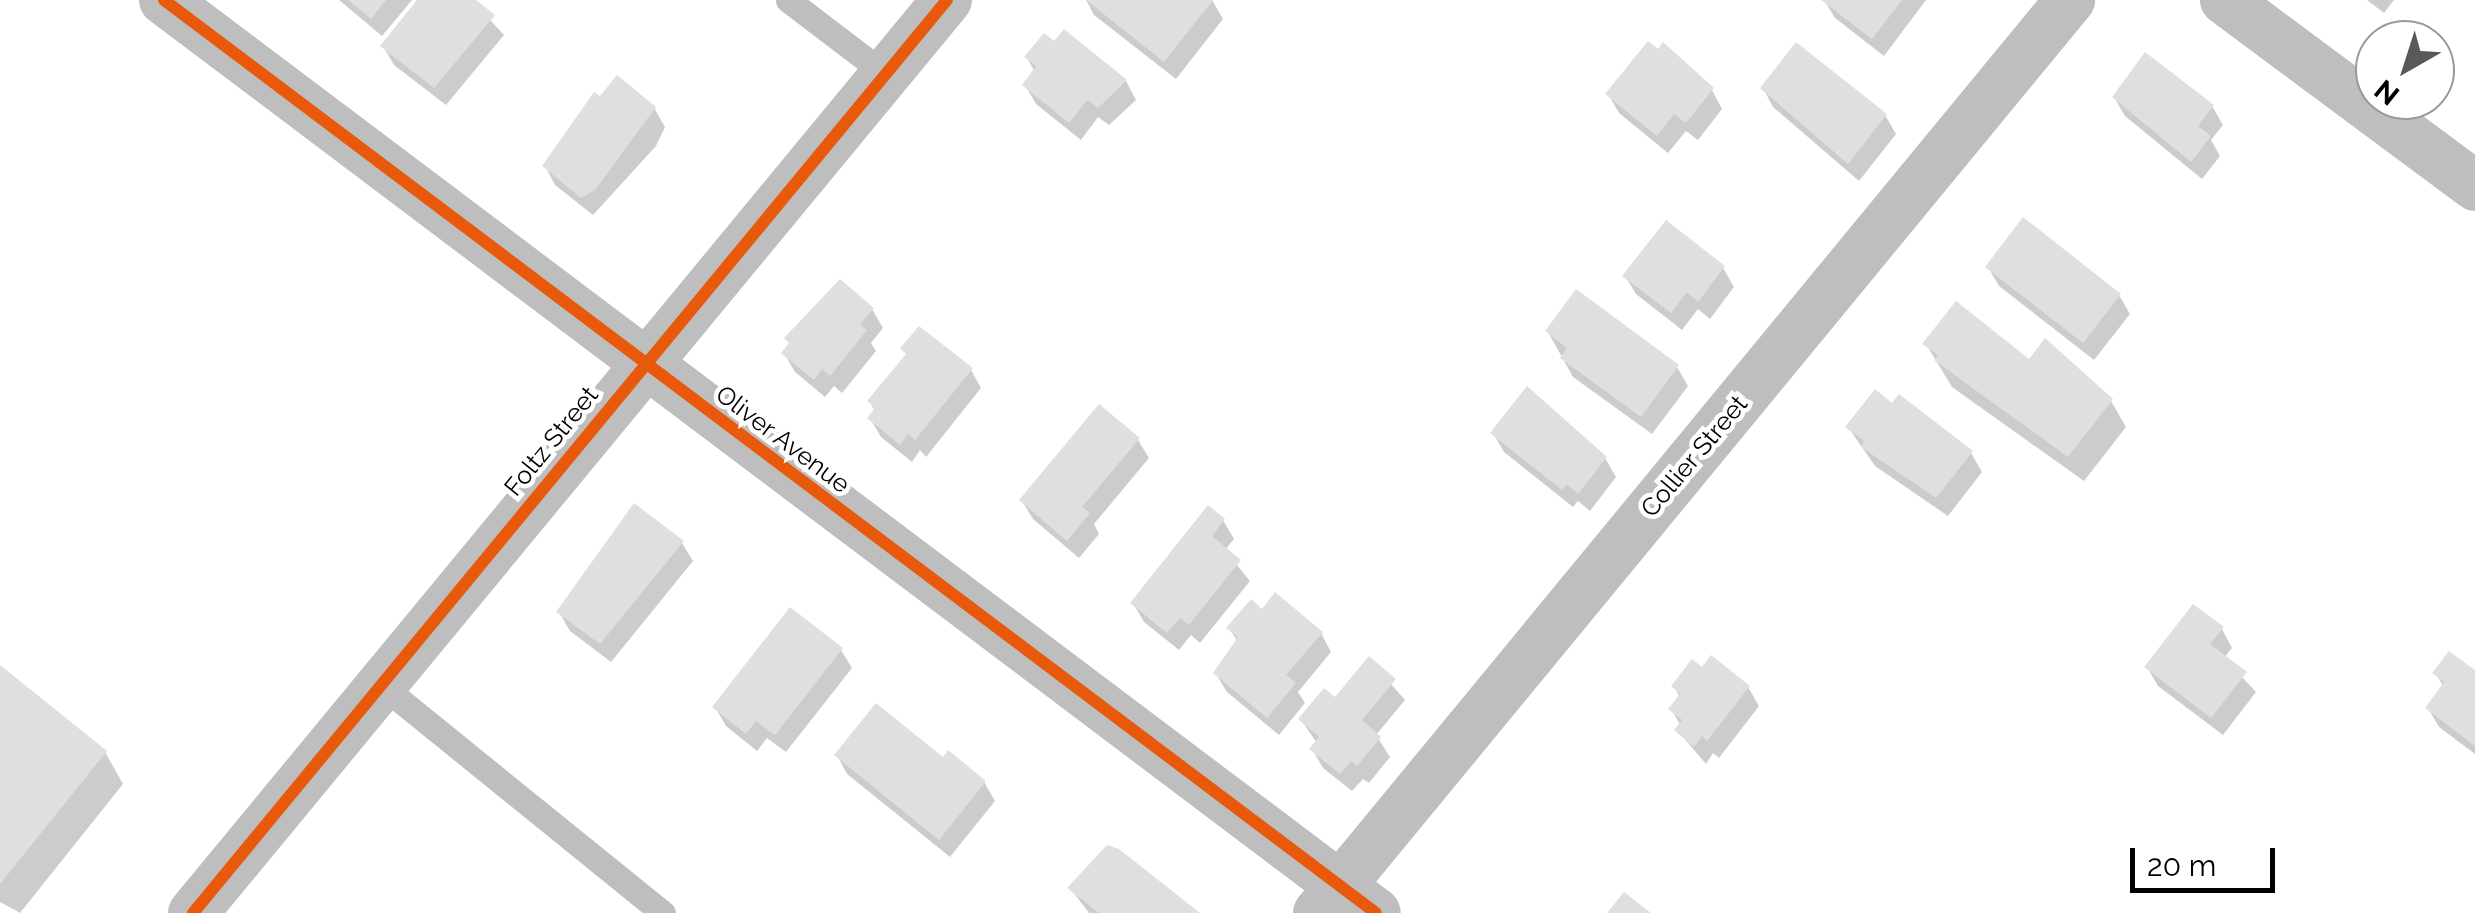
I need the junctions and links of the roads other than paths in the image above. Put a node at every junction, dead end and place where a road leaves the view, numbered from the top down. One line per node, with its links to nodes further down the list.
1 (164, 0): 8 (street, Oliver Avenue)
2 (788, 0): 6 (lane)
3 (947, 0): 6 (street, Foltz Street)
4 (2070, 0): 10 (street, Collier Street)
5 (2226, 0): 7 (street)
6 (884, 74): 8 (street, Foltz Street)
7 (2475, 186)
8 (644, 363): 9 (street, Foltz Street); 10 (street, Oliver Avenue)
9 (380, 684): 11 (street, Foltz Street); 12 (lane)
10 (1345, 904)
11 (193, 913)
12 (663, 913)

